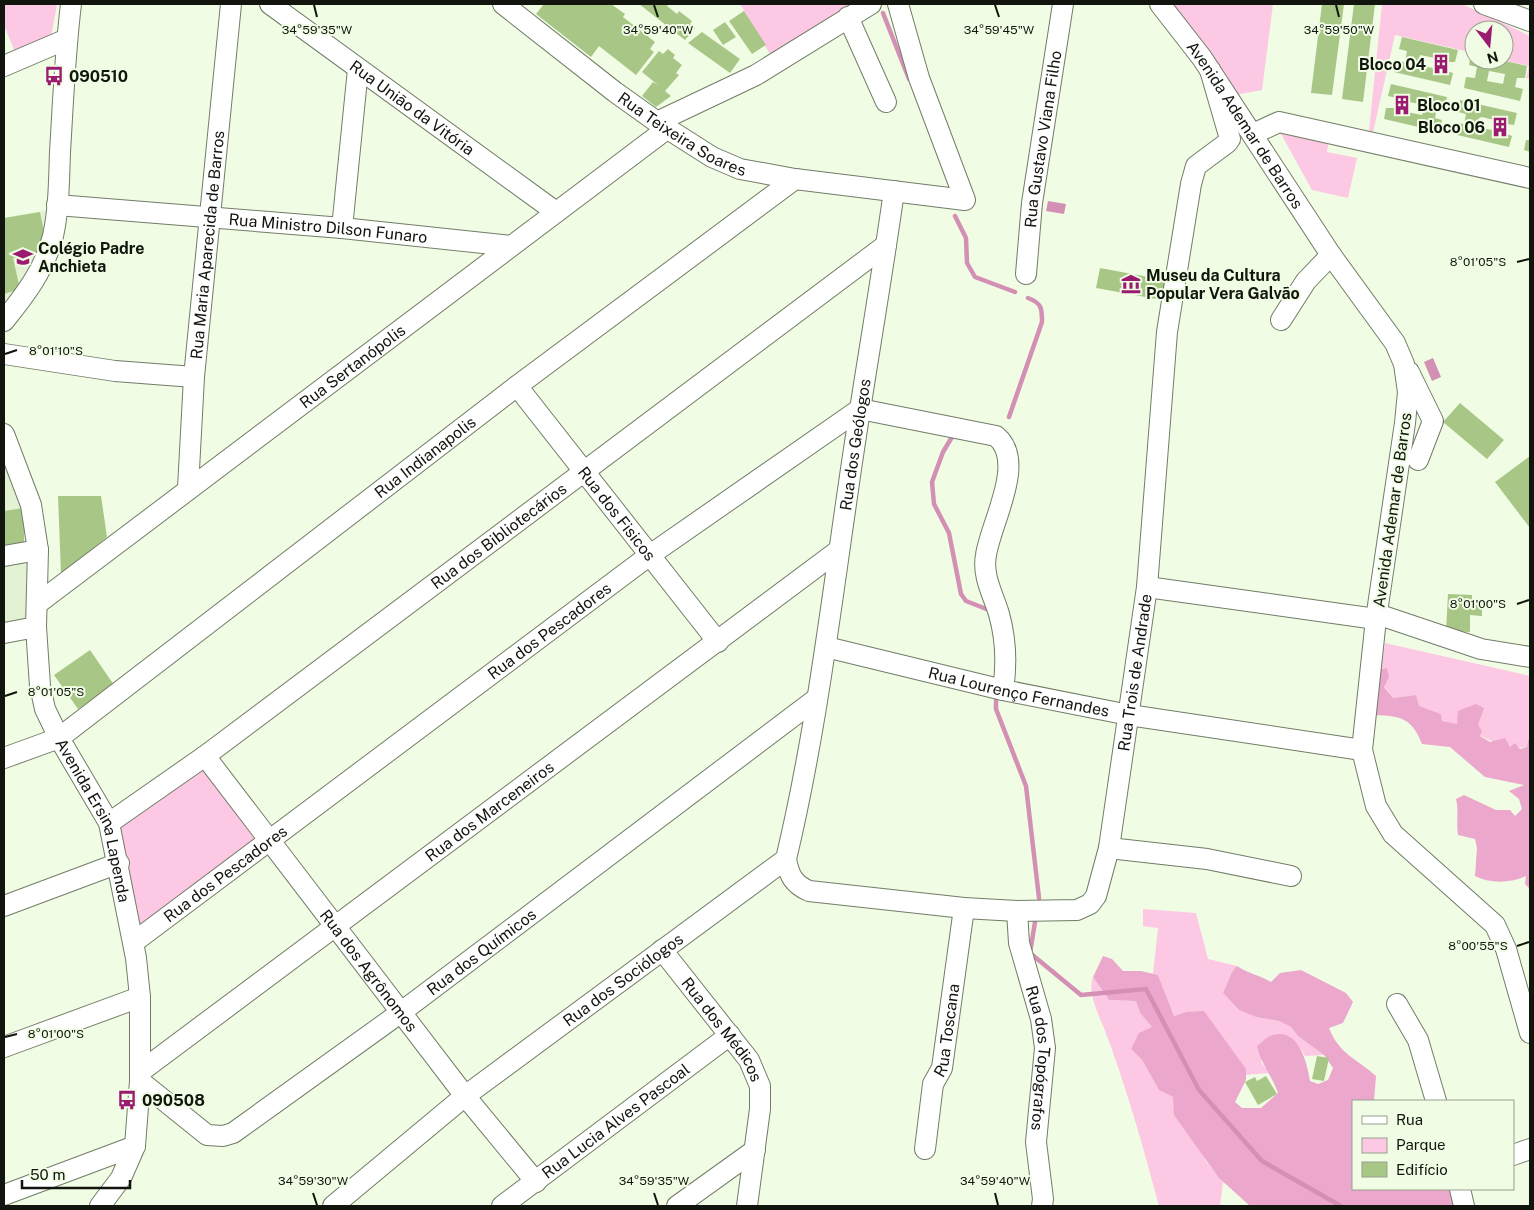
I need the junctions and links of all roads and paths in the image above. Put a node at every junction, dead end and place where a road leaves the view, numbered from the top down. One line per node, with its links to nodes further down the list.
1 (72, 4): 12 (street)
2 (231, 4): 23 (street, Rua Maria Aparecida de Barros)
3 (270, 4): 14 (street, Rua União da Vitória)
4 (503, 4): 16 (street, Rua Teixeira Soares)
5 (871, 4): 10 (street, Rua Sertanópolis)
6 (898, 4): 20 (street, Rua Teixeira Soares)
7 (1063, 4): 28 (street, Rua Gustavo Viana Filho)
8 (1160, 4): 17 (street, Avenida Ademar de Barros)
9 (1484, 4): 11 (street)
10 (848, 17): 15 (street); 16 (street, Rua Sertanópolis)
11 (1530, 22)
12 (67, 39): 13 (street); 21 (street)
13 (4, 66)
14 (358, 69): 22 (street, Rua União da Vitória); 24 (street)
15 (886, 102)
16 (662, 125): 19 (street, Rua Teixeira Soares); 22 (street, Rua Sertanópolis)
17 (1242, 127): 18 (street); 27 (street, Avenida Ademar de Barros); 44 (street, Rua Trois de Andrade)
18 (1530, 178)
19 (795, 179): 20 (street, Rua Teixeira Soares); 34 (street, Rua Indianapolis)
20 (894, 191): 25 (street, Rua dos Geólogos)
21 (57, 205): 23 (street, Rua Ministro Dilson Funaro); 30 (street)
22 (556, 212): 26 (street, Rua Sertanópolis)
23 (209, 219): 24 (street, Rua Ministro Dilson Funaro); 33 (street, Rua Maria Aparecida de Barros)
24 (342, 228): 26 (street, Rua Ministro Dilson Funaro)
25 (886, 245): 35 (street, Rua dos Geólogos); 38 (street, Rua dos Bibliotecários)
26 (511, 246): 39 (street, Rua Sertanópolis)
27 (1331, 255): 29 (street); 32 (street, Avenida Ademar de Barros)
28 (1026, 274)
29 (1281, 320)
30 (4, 321)
31 (4, 354): 33 (street)
32 (1404, 364): 37 (street); 46 (street, Avenida Ademar de Barros)
33 (194, 377): 39 (street, Rua Maria Aparecida de Barros)
34 (517, 386): 38 (street, Rua dos Fisicos); 55 (street, Rua Indianapolis)
35 (860, 409): 41 (street, Rua dos Geólogos); 42 (street, Rua dos Pescadores); 52 (street)
36 (4, 434): 40 (street, Avenida Ersina Lapenda)
37 (1418, 460)
38 (583, 471): 42 (street, Rua dos Fisicos); 57 (street, Rua dos Bibliotecários)
39 (188, 488): 45 (street, Rua Sertanópolis)
40 (38, 550): 43 (street); 45 (street, Avenida Ersina Lapenda)
41 (839, 550): 49 (street, Rua dos Marceneiros); 50 (street, Rua dos Geólogos)
42 (650, 554): 49 (street, Rua dos Fisicos); 60 (street, Rua dos Pescadores)
43 (4, 556)
44 (1147, 588): 46 (street); 54 (street, Rua Trois de Andrade)
45 (37, 604): 47 (street, Avenida Ersina Lapenda)
46 (1377, 616): 51 (street); 56 (street, Avenida Ademar de Barros)
47 (36, 627): 48 (street); 55 (street, Avenida Ersina Lapenda)
48 (4, 633)
49 (718, 642): 68 (street, Rua dos Marceneiros)
50 (826, 647): 52 (street, Rua Lourenço Fernandes); 53 (street, Rua dos Geólogos)
51 (1530, 657)
52 (1003, 690): 54 (street, Rua Lourenço Fernandes)
53 (816, 699): 62 (street); 73 (street, Rua dos Químicos)
54 (1129, 714): 56 (street, Rua Lourenço Fernandes); 61 (street, Rua Trois de Andrade)
55 (59, 738): 58 (street, Rua Indianapolis); 59 (street, Avenida Ersina Lapenda)
56 (1362, 750): 74 (street, Avenida Ademar de Barros)
57 (205, 756): 59 (street, Rua dos Bibliotecários); 60 (street, Rua dos Agrônomos)
58 (4, 758)
59 (109, 823): 63 (street, Avenida Ersina Lapenda)
60 (271, 842): 68 (street, Rua dos Agrônomos); 69 (street, Rua dos Pescadores)
61 (1109, 848): 64 (street); 67 (street, Rua Trois de Andrade)
62 (786, 859): 66 (street, Rua Trois de Andrade); 70 (street, Rua dos Sociólogos)
63 (118, 863): 65 (street); 69 (street, Avenida Ersina Lapenda)
64 (1291, 876)
65 (4, 906)
66 (964, 908): 67 (street, Rua Trois de Andrade); 81 (street, Rua Toscana)
67 (1017, 911): 93 (street, Rua dos Topógrafos)
68 (336, 926): 73 (street, Rua dos Agrônomos); 77 (street, Rua dos Marceneiros)
69 (134, 942): 71 (street, Avenida Ersina Lapenda)
70 (662, 950): 75 (street, Rua dos Médicos); 78 (street, Rua dos Sociólogos)
71 (140, 997): 76 (street); 77 (street, Avenida Ersina Lapenda)
72 (1397, 1004): 79 (street)
73 (400, 1013): 77 (street, Rua dos Químicos); 78 (street, Rua dos Agrônomos)
74 (1530, 1033)
75 (730, 1035): 83 (street, Rua dos Médicos); 85 (street, Rua Lucia Alves Pascoal)
76 (4, 1047)
77 (140, 1076): 80 (street, Avenida Ersina Lapenda)
78 (465, 1096): 85 (street, Rua dos Agrônomos); 89 (street, Rua dos Sociólogos)
79 (1436, 1100)
80 (135, 1146): 87 (street); 88 (street, Avenida Ersina Lapenda)
81 (924, 1149)
82 (1530, 1149): 84 (street)
83 (755, 1150): 91 (street); 92 (street, Rua dos Médicos)
84 (1514, 1155)
85 (536, 1182): 90 (street, Rua Lucia Alves Pascoal)
86 (1460, 1190): 94 (street)
87 (4, 1195)
88 (100, 1206)
89 (333, 1206)
90 (502, 1206)
91 (677, 1206)
92 (748, 1206)
93 (1042, 1206)
94 (1464, 1206)

